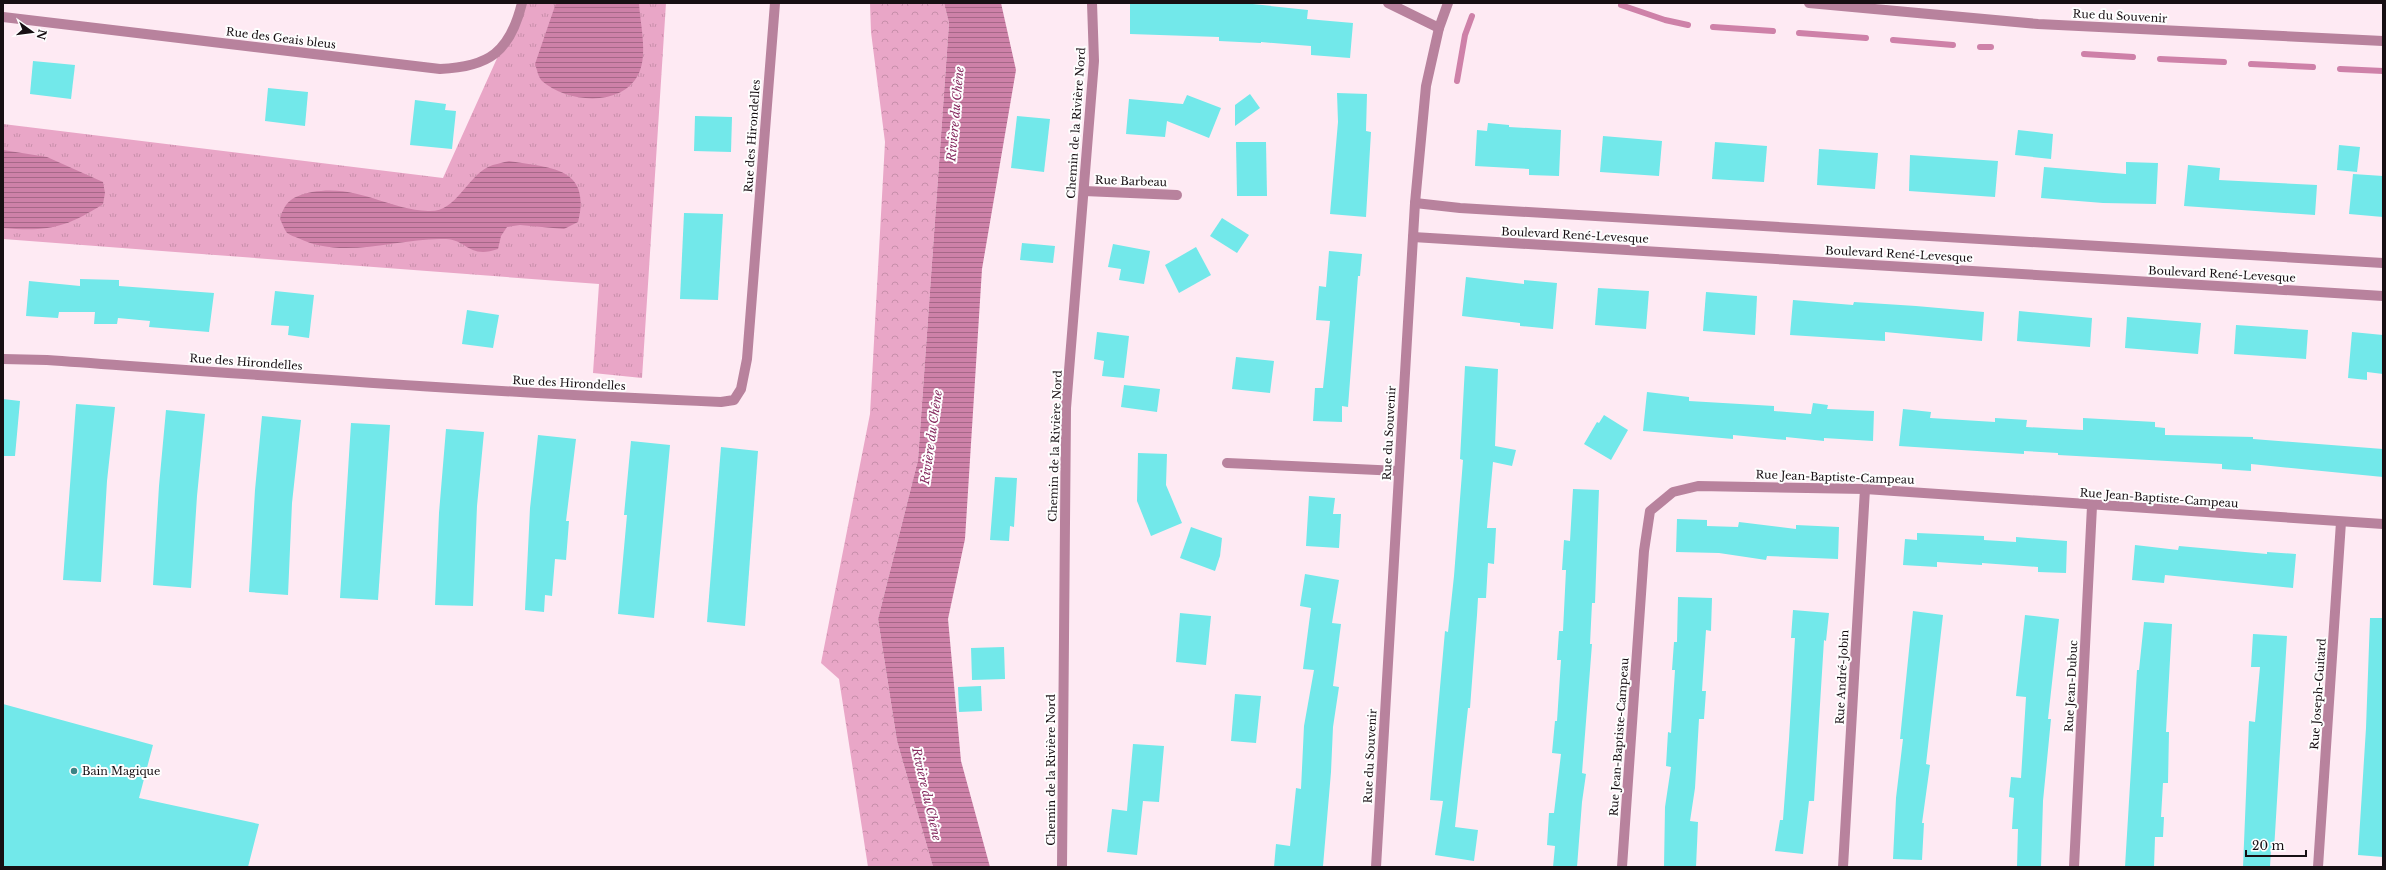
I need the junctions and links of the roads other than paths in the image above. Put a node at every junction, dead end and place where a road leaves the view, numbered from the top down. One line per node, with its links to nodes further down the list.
1 (522, 3): 7 (street, Rue des Geais bleus)
2 (775, 3): 16 (street, Rue des Hirondelles)
3 (1092, 3): 10 (street, Chemin de la Rivière Nord)
4 (1388, 3): 8 (street)
5 (1809, 3): 9 (street, Rue du Souvenir)
6 (1443, 4): 8 (street, Rue du Souvenir)
7 (3, 17)
8 (1439, 28): 12 (street, Rue du Souvenir)
9 (2383, 41)
10 (1084, 191): 11 (street, Rue Barbeau); 23 (street, Chemin de la Rivière Nord)
11 (1177, 195)
12 (1415, 203): 13 (street, Rue du Souvenir); 14 (street, Boulevard René-Levesque)
13 (1413, 237): 15 (street, Boulevard René-Levesque); 18 (street, Rue du Souvenir)
14 (2383, 263)
15 (2383, 296)
16 (3, 359)
17 (1227, 463): 18 (street)
18 (1399, 471): 24 (street, Rue du Souvenir)
19 (1865, 489): 20 (street, Rue Jean-Baptiste-Campeau); 25 (street, Rue Jean-Baptiste-Campeau); 26 (street, Rue André-Jobin)
20 (2092, 506): 21 (street, Rue Jean-Baptiste-Campeau); 27 (street, Rue Jean-Dubuc)
21 (2341, 522): 22 (street, Rue Jean-Baptiste-Campeau); 28 (street, Rue Joseph-Guitard)
22 (2383, 524)
23 (1062, 867)
24 (1376, 867)
25 (1622, 867)
26 (1843, 867)
27 (2074, 867)
28 (2318, 867)

